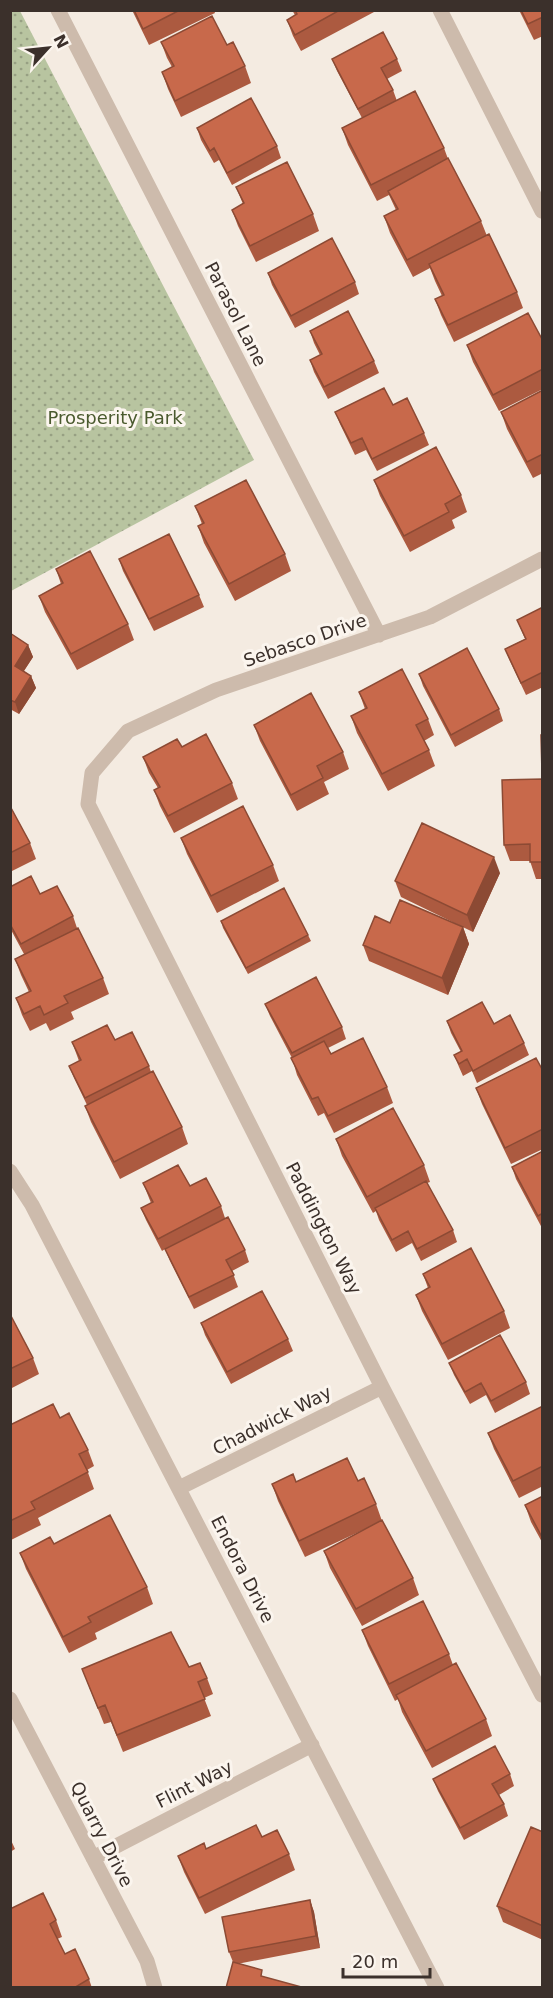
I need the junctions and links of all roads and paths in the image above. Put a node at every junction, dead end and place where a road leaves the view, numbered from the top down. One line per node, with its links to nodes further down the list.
1 (58, 10): 5 (street, Parasol Lane)
2 (440, 10): 3 (street)
3 (543, 211)
4 (543, 559): 5 (street, Sebasco Drive)
5 (379, 635): 6 (street, Sebasco Drive)
6 (92, 773): 8 (street, Paddington Way)
7 (10, 1171): 9 (street, Endora Drive)
8 (382, 1387): 9 (street, Chadwick Way); 10 (street, Paddington Way)
9 (179, 1488): 12 (street, Endora Drive)
10 (543, 1695)
11 (10, 1699): 13 (street, Quarry Drive)
12 (312, 1745): 13 (street, Flint Way); 15 (street, Endora Drive)
13 (93, 1858): 14 (street, Quarry Drive)
14 (155, 1988)
15 (437, 1988)

